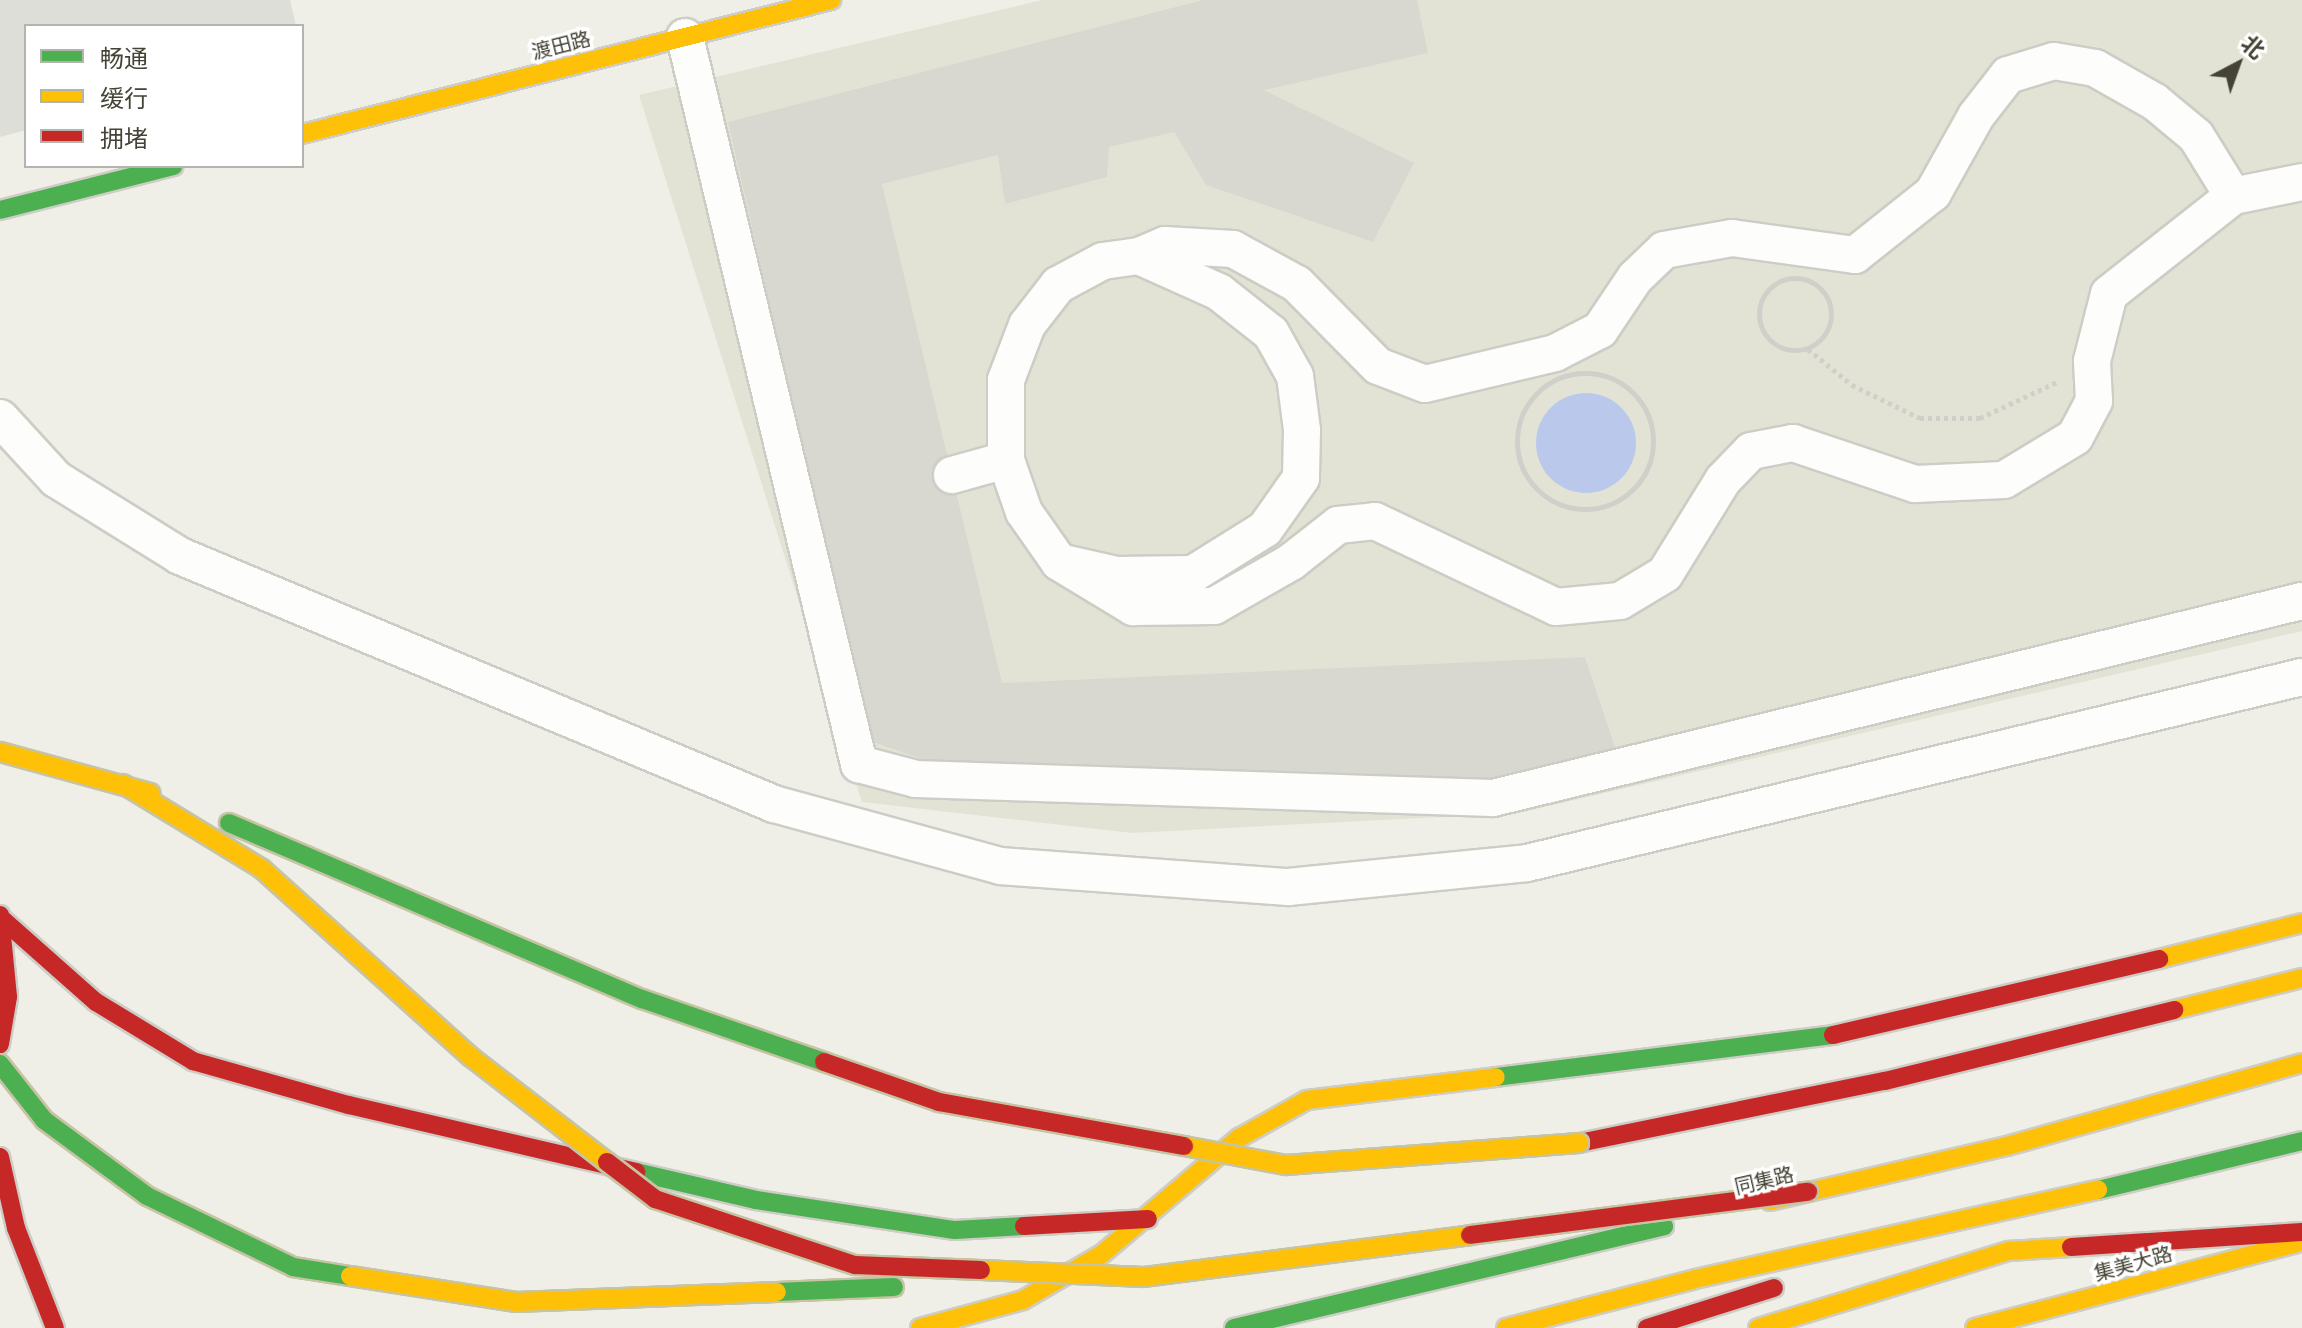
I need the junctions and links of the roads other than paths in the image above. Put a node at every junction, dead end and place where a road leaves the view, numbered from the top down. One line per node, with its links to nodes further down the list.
1 (831, 0): 2 (main road, 渡田路)
2 (685, 37): 3 (main road, 渡田路); 13 (street)
3 (304, 133)
4 (166, 168): 7 (main road)
5 (2302, 182): 6 (street)
6 (2233, 196): 8 (street); 12 (street)
7 (0, 210)
8 (1139, 256): 10 (street); 12 (street)
9 (0, 418): 14 (street)
10 (1006, 460): 11 (street); 12 (street)
11 (952, 475)
12 (1059, 562)
13 (2302, 601)
14 (2302, 677)
15 (0, 752): 16 (main road, bridge)
16 (123, 784): 19 (main road, bridge); 31 (main road, bridge)
17 (1, 917): 20 (main road); 27 (main road)
18 (2302, 923): 27 (main road)
19 (2302, 978)
20 (0, 1044)
21 (2302, 1063): 25 (main road, 同集路)
22 (0, 1064): 31 (main road, bridge)
23 (2302, 1141): 26 (main road)
24 (0, 1157): 34 (main road)
25 (1808, 1192): 31 (main road, bridge); 36 (main road, 同集路, bridge)
26 (2022, 1209): 30 (main road); 37 (main road)
27 (1148, 1219): 35 (main road)
28 (2302, 1232): 39 (main road)
29 (2302, 1241): 33 (main road, 集美大路)
30 (1827, 1271)
31 (1144, 1277)
32 (1797, 1280): 38 (main road)
33 (1982, 1327)
34 (55, 1328)
35 (920, 1328)
36 (1234, 1328)
37 (1506, 1328)
38 (1647, 1328)
39 (1758, 1328)

